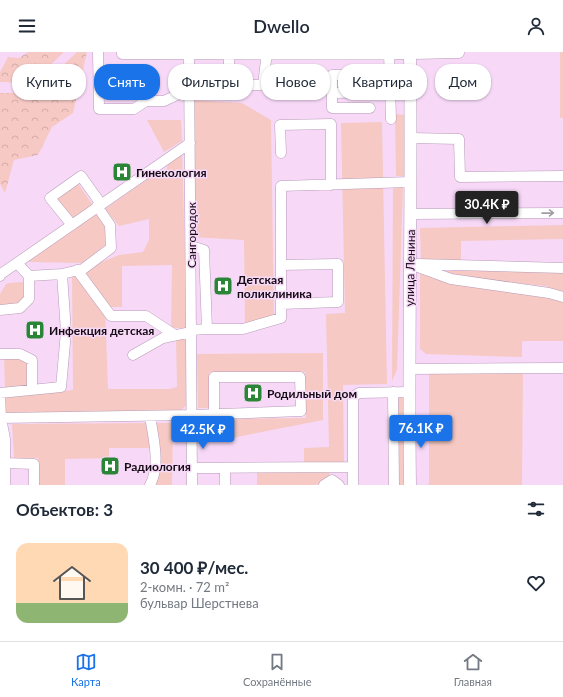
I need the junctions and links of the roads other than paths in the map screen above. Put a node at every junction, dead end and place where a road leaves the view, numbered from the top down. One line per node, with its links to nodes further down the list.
1 (98, 52): 16 (street)
2 (122, 52): 4 (street)
3 (459, 52): 9 (street)
4 (138, 53): 10 (street)
5 (229, 53): 6 (street); 6 (street); 10 (street)
6 (267, 53): 7 (street)
7 (342, 53): 8 (street)
8 (390, 53): 9 (street); 12 (street)
9 (410, 53): 21 (main road, улица Ленина)
10 (189, 55): 11 (street, Сангородок)
11 (189, 64)
12 (390, 64)
13 (338, 75): 14 (street)
14 (332, 93): 15 (street); 19 (street)
15 (338, 93)
16 (168, 99)
17 (190, 100): 22 (street, Сангородок)
18 (390, 100): 20 (street)
19 (370, 108)
20 (391, 119)
21 (411, 138): 24 (street); 25 (main road, улица Ленина)
22 (190, 143): 27 (street); 31 (street, Сангородок)
23 (281, 153): 26 (street)
24 (563, 176)
25 (411, 182): 26 (street); 29 (main road, улица Ленина)
26 (331, 185): 34 (street)
27 (99, 205): 30 (street); 30 (street); 36 (street)
28 (563, 213): 29 (street, one-way to 28)
29 (411, 214): 33 (main road, улица Ленина)
30 (72, 225): 32 (street)
31 (191, 246): 40 (street, Сангородок); 41 (street)
32 (17, 263): 38 (street); 39 (street)
33 (410, 264): 35 (street); 42 (street); 51 (main road, улица Ленина)
34 (281, 265): 43 (street); 43 (street)
35 (563, 268)
36 (77, 270): 37 (street); 47 (street)
37 (62, 274): 39 (street); 52 (street)
38 (0, 276)
39 (29, 276): 44 (street)
40 (191, 290): 41 (street); 46 (street, Сангородок)
41 (205, 290): 45 (street)
42 (563, 297)
43 (280, 304): 45 (street)
44 (0, 310)
45 (207, 329): 46 (street)
46 (191, 331): 47 (street); 57 (street, Сангородок)
47 (175, 335): 49 (street)
48 (0, 354): 52 (street)
49 (133, 355)
50 (563, 368): 51 (street)
51 (409, 369): 54 (main road, улица Ленина)
52 (32, 390): 55 (street)
53 (393, 392): 54 (street); 61 (street); 72 (street)
54 (409, 392): 73 (main road, улица Ленина)
55 (0, 394): 59 (street)
56 (214, 413): 56 (street); 57 (street)
57 (192, 415): 58 (street); 62 (street, Сангородок)
58 (150, 416): 59 (street); 66 (street)
59 (1, 418): 60 (street)
60 (5, 464): 64 (street); 65 (street)
61 (353, 467): 63 (street); 71 (street)
62 (192, 468): 63 (street); 67 (street, Сангородок)
63 (225, 468): 68 (street)
64 (5, 485)
65 (34, 485)
66 (150, 485)
67 (192, 485)
68 (225, 485)
69 (324, 485): 70 (street)
70 (339, 485)
71 (353, 485)
72 (394, 485)
73 (410, 485)

